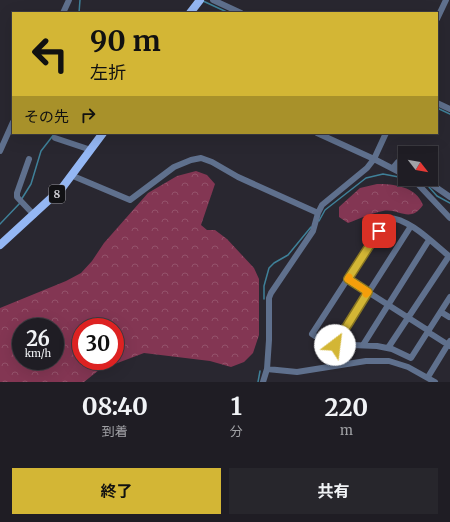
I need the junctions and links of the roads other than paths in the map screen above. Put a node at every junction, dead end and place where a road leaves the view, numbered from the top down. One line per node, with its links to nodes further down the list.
1 (69, 0): 5 (street)
2 (200, 0): 6 (main road)
3 (213, 0): 7 (street)
4 (446, 0): 8 (street)
5 (63, 12)
6 (191, 12)
7 (239, 12)
8 (438, 17)
9 (438, 103): 10 (street)
10 (450, 109)
11 (12, 124): 17 (street)
12 (102, 134): 16 (main road, 8)
13 (319, 134): 19 (street)
14 (386, 134): 19 (street)
15 (55, 138): 16 (street)
16 (91, 150): 23 (main road, 8)
17 (0, 151)
18 (29, 159): 28 (street)
19 (374, 159): 21 (street); 27 (street)
20 (398, 162): 21 (street)
21 (393, 168): 22 (street)
22 (398, 171)
23 (73, 176): 27 (street); 28 (main road, 8)
24 (420, 186): 29 (street)
25 (434, 186): 26 (street)
26 (450, 197)
27 (318, 213): 46 (street)
28 (34, 215): 32 (main road, 8)
29 (450, 218)
30 (411, 226): 31 (street); 34 (street); 35 (street)
31 (429, 240): 33 (street); 37 (street)
32 (2, 241)
33 (449, 257): 39 (street)
34 (348, 279): 35 (street); 43 (street)
35 (368, 292): 37 (street); 43 (street)
36 (450, 297): 38 (street)
37 (388, 305): 39 (street); 44 (street)
38 (441, 312): 40 (street); 41 (street)
39 (408, 317): 41 (street); 45 (street)
40 (449, 317)
41 (428, 331): 42 (street); 45 (street)
42 (449, 344): 47 (street)
43 (335, 345): 44 (street)
44 (363, 345): 45 (street)
45 (388, 348)
46 (267, 369): 47 (street); 48 (street)
47 (428, 377): 49 (street)
48 (263, 382)
49 (435, 382)

